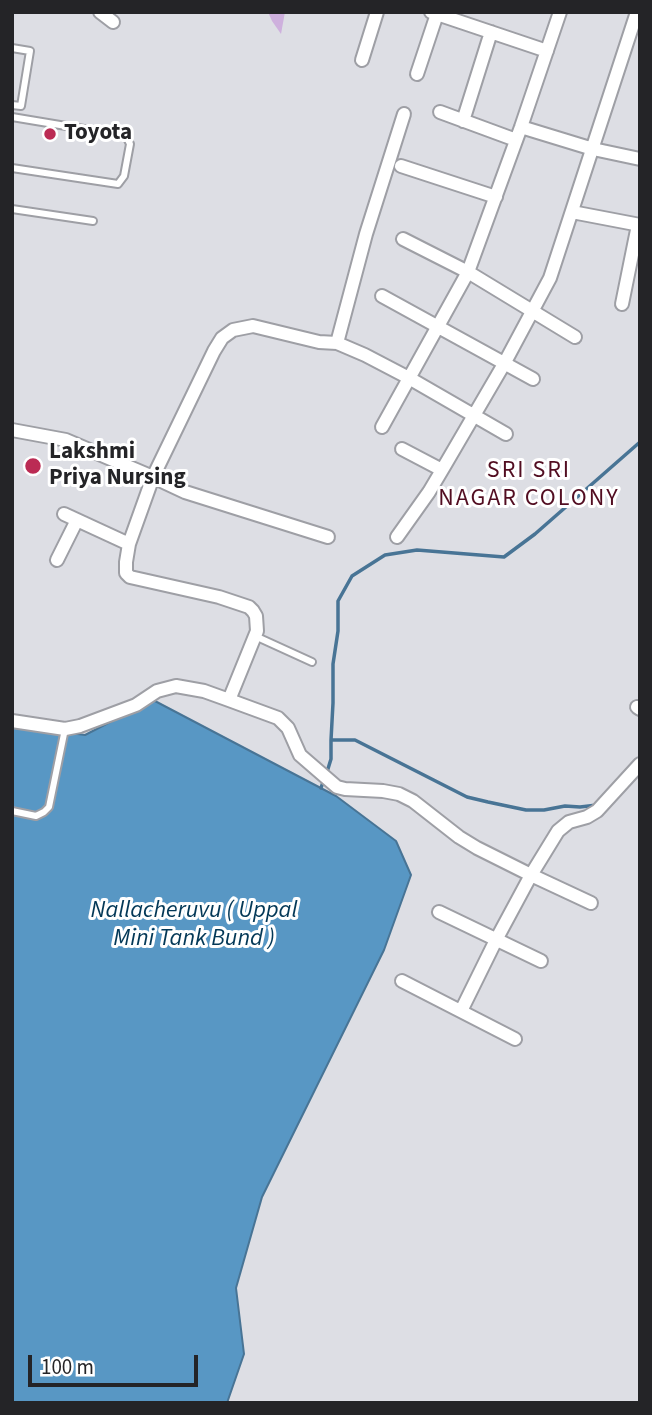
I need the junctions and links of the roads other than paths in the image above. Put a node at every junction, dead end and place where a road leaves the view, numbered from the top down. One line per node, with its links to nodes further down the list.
1 (100, 12): 6 (street)
2 (377, 12): 10 (street)
3 (560, 12): 9 (street)
4 (434, 13): 7 (street); 11 (street)
5 (637, 13): 18 (street)
6 (114, 22)
7 (491, 32): 9 (street); 16 (street)
8 (12, 48): 12 (lane)
9 (547, 51): 17 (street)
10 (362, 60)
11 (417, 74)
12 (12, 105)
13 (440, 112): 16 (street)
14 (404, 114): 36 (street)
15 (12, 117): 21 (lane)
16 (463, 121): 17 (street)
17 (519, 134): 18 (street); 22 (street)
18 (593, 149): 19 (street); 24 (street)
19 (640, 159)
20 (401, 166): 22 (street)
21 (12, 168)
22 (496, 197): 28 (street)
23 (12, 209): 25 (lane)
24 (572, 212): 26 (street); 33 (street)
25 (93, 221)
26 (639, 225): 29 (street)
27 (403, 239): 28 (street)
28 (468, 272): 33 (street); 34 (street)
29 (626, 285): 30 (street); 32 (street)
30 (640, 289)
31 (382, 296): 34 (street)
32 (622, 304)
33 (532, 312): 35 (street); 37 (street)
34 (438, 326): 37 (street); 38 (street)
35 (575, 337)
36 (337, 343): 38 (street); 46 (street)
37 (504, 364): 39 (street); 40 (street)
38 (409, 378): 40 (street); 41 (street)
39 (533, 379)
40 (474, 415): 43 (street); 45 (street)
41 (382, 427)
42 (12, 430): 46 (street)
43 (506, 434)
44 (402, 449): 45 (street)
45 (442, 470): 50 (street)
46 (153, 477): 49 (street); 51 (street)
47 (64, 513): 48 (street)
48 (77, 520): 51 (street); 52 (street)
49 (328, 537)
50 (397, 537)
51 (129, 544): 53 (street)
52 (57, 560)
53 (255, 636): 54 (lane); 55 (street)
54 (312, 662)
55 (229, 700): 57 (street); 60 (street)
56 (12, 721): 57 (street)
57 (65, 729): 59 (lane)
58 (640, 764): 60 (street)
59 (12, 811)
60 (531, 876): 61 (street); 63 (street)
61 (590, 903)
62 (439, 912): 63 (street)
63 (496, 940): 64 (street); 66 (street)
64 (541, 961)
65 (402, 981): 66 (street)
66 (461, 1011): 67 (street)
67 (515, 1039)

